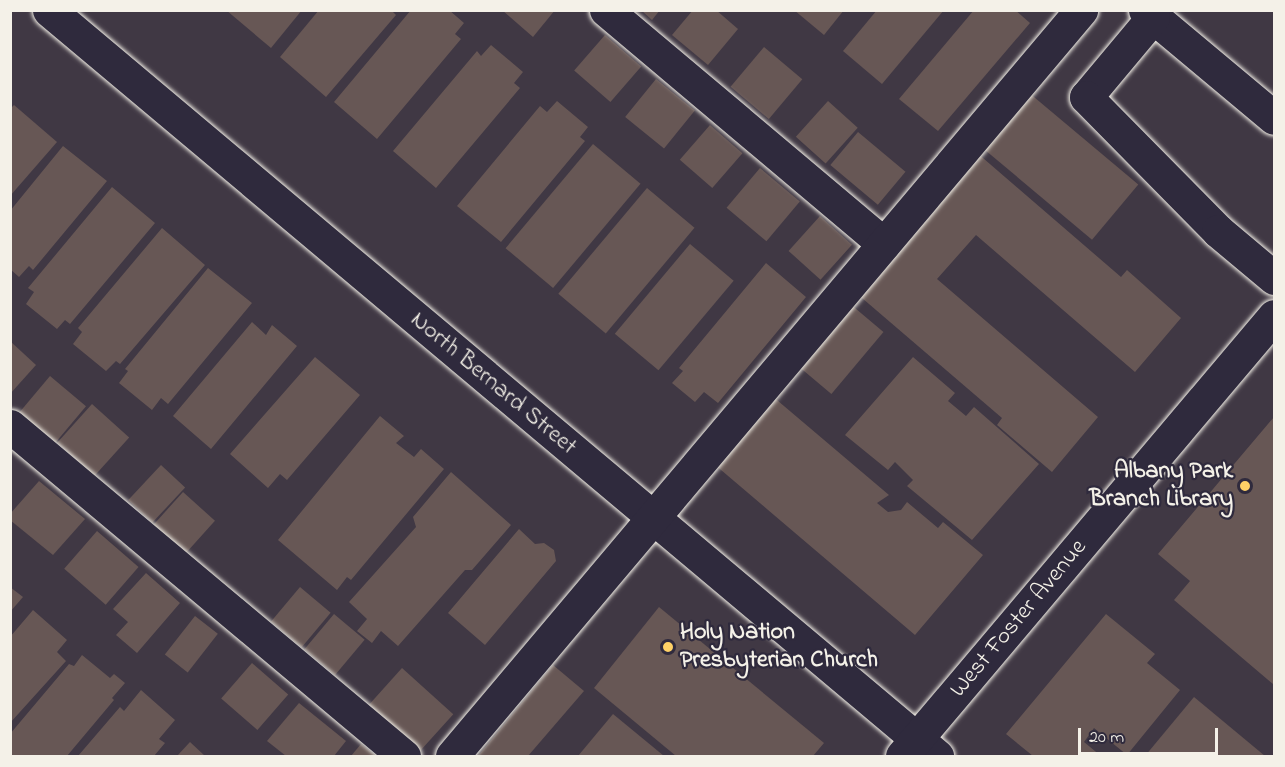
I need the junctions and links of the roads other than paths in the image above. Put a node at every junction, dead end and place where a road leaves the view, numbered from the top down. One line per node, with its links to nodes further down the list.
1 (49, 10): 10 (street, North Bernard Street)
2 (606, 10): 6 (street)
3 (1081, 10): 6 (street)
4 (1149, 14): 5 (street); 7 (street)
5 (1275, 118)
6 (884, 244): 10 (street)
7 (1275, 278)
8 (1275, 316): 11 (street, West Foster Avenue)
9 (10, 426): 12 (street)
10 (653, 518): 11 (street, North Bernard Street); 13 (street)
11 (919, 751)
12 (404, 756)
13 (452, 756)

